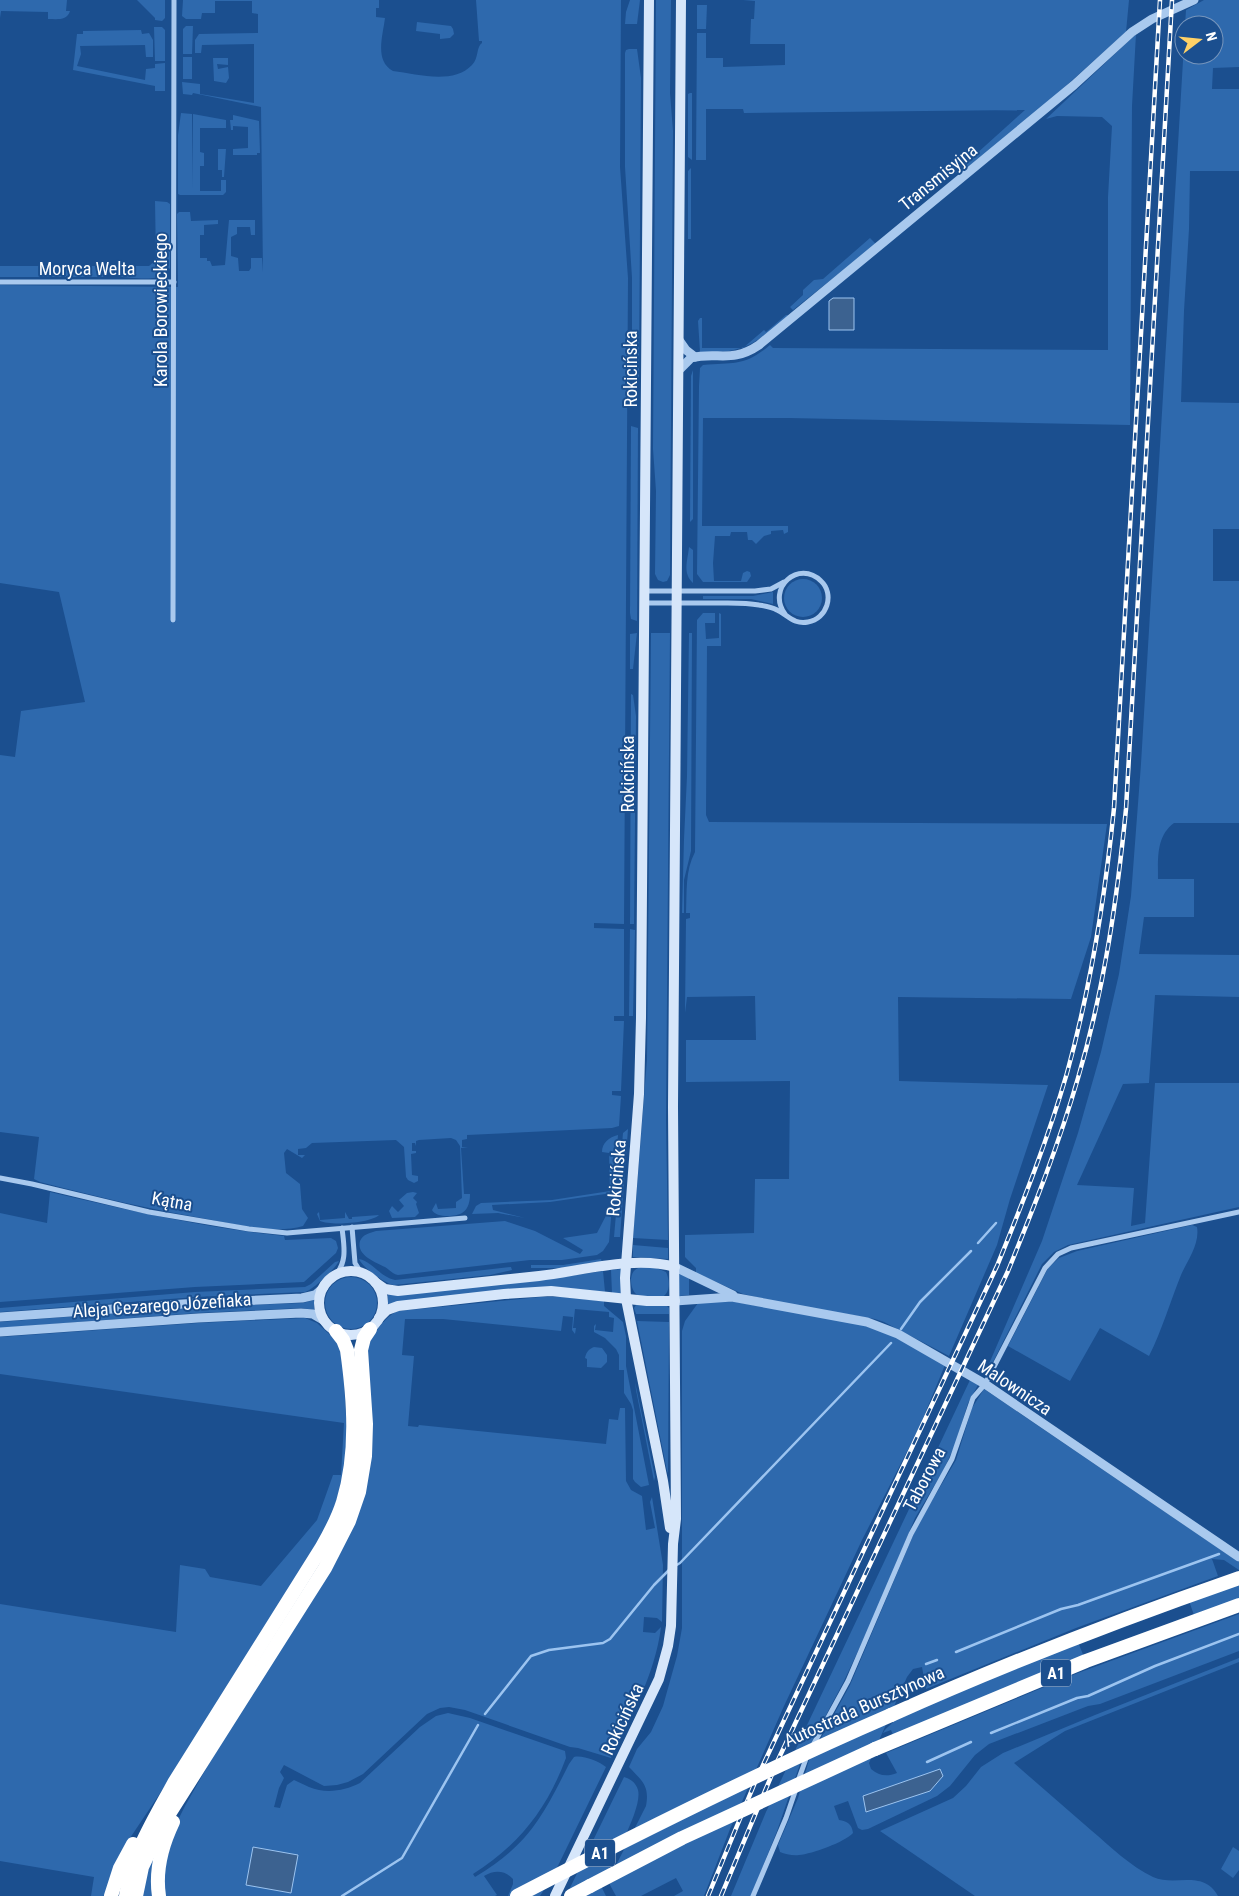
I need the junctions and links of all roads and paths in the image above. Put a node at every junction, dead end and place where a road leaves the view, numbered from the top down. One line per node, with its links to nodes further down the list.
1 (174, 0): 6 (street, Karola Borowieckiego)
2 (648, 0): 11 (main road, Rokicińska)
3 (681, 0): 7 (main road, Rokicińska)
4 (1194, 0): 8 (street, Transmisyjna)
5 (0, 282): 6 (street, Moryca Welta)
6 (174, 282): 16 (street, Karola Borowieckiego)
7 (680, 340): 8 (street); 9 (main road, Rokicińska)
8 (695, 357): 9 (street)
9 (679, 370): 12 (main road, Rokicińska)
10 (784, 582): 12 (street); 15 (street); 15 (street)
11 (645, 591): 12 (street); 13 (main road, Rokicińska)
12 (678, 592): 14 (main road, Rokicińska)
13 (644, 603): 14 (street); 22 (main road, Rokicińska)
14 (678, 603): 15 (street); 23 (main road, Rokicińska)
15 (785, 614)
16 (173, 620)
17 (0, 1178): 21 (street, Kątna)
18 (1239, 1212): 36 (street, Taborowa)
19 (465, 1218): 20 (street, Kątna)
20 (352, 1227): 21 (street, Kątna); 24 (street)
21 (342, 1228): 25 (street)
22 (625, 1264): 23 (main road); 26 (main road); 28 (main road, Rokicińska)
23 (675, 1267): 29 (street, Malownicza); 30 (main road, Rokicińska)
24 (362, 1274): 25 (main road); 26 (main road)
25 (334, 1276): 27 (main road)
26 (375, 1282): 33 (main road)
27 (324, 1287): 31 (street, Aleja Cezarego Józefiaka); 32 (main road)
28 (626, 1299): 30 (main road); 33 (main road); 37 (main road, Rokicińska)
29 (748, 1300): 30 (street, Malownicza); 36 (street, Malownicza)
30 (675, 1301): 37 (main road, Rokicińska)
31 (0, 1317)
32 (325, 1321): 34 (main road); 35 (street, Aleja Cezarego Józefiaka)
33 (374, 1323): 34 (main road); 41 (highway)
34 (336, 1331): 42 (highway)
35 (0, 1332)
36 (985, 1384): 38 (street, Malownicza); 50 (street, Taborowa)
37 (673, 1544): 48 (main road, Rokicińska)
38 (1239, 1557)
39 (1239, 1578): 47 (highway, Autostrada Bursztynowa / A1, bridge)
40 (1239, 1605): 49 (highway, A1, bridge)
41 (216, 1742): 45 (highway); 46 (highway)
42 (174, 1783): 43 (highway); 44 (highway)
43 (111, 1896)
44 (126, 1896)
45 (136, 1896)
46 (159, 1896)
47 (517, 1896)
48 (555, 1896)
49 (571, 1896)
50 (753, 1896)

